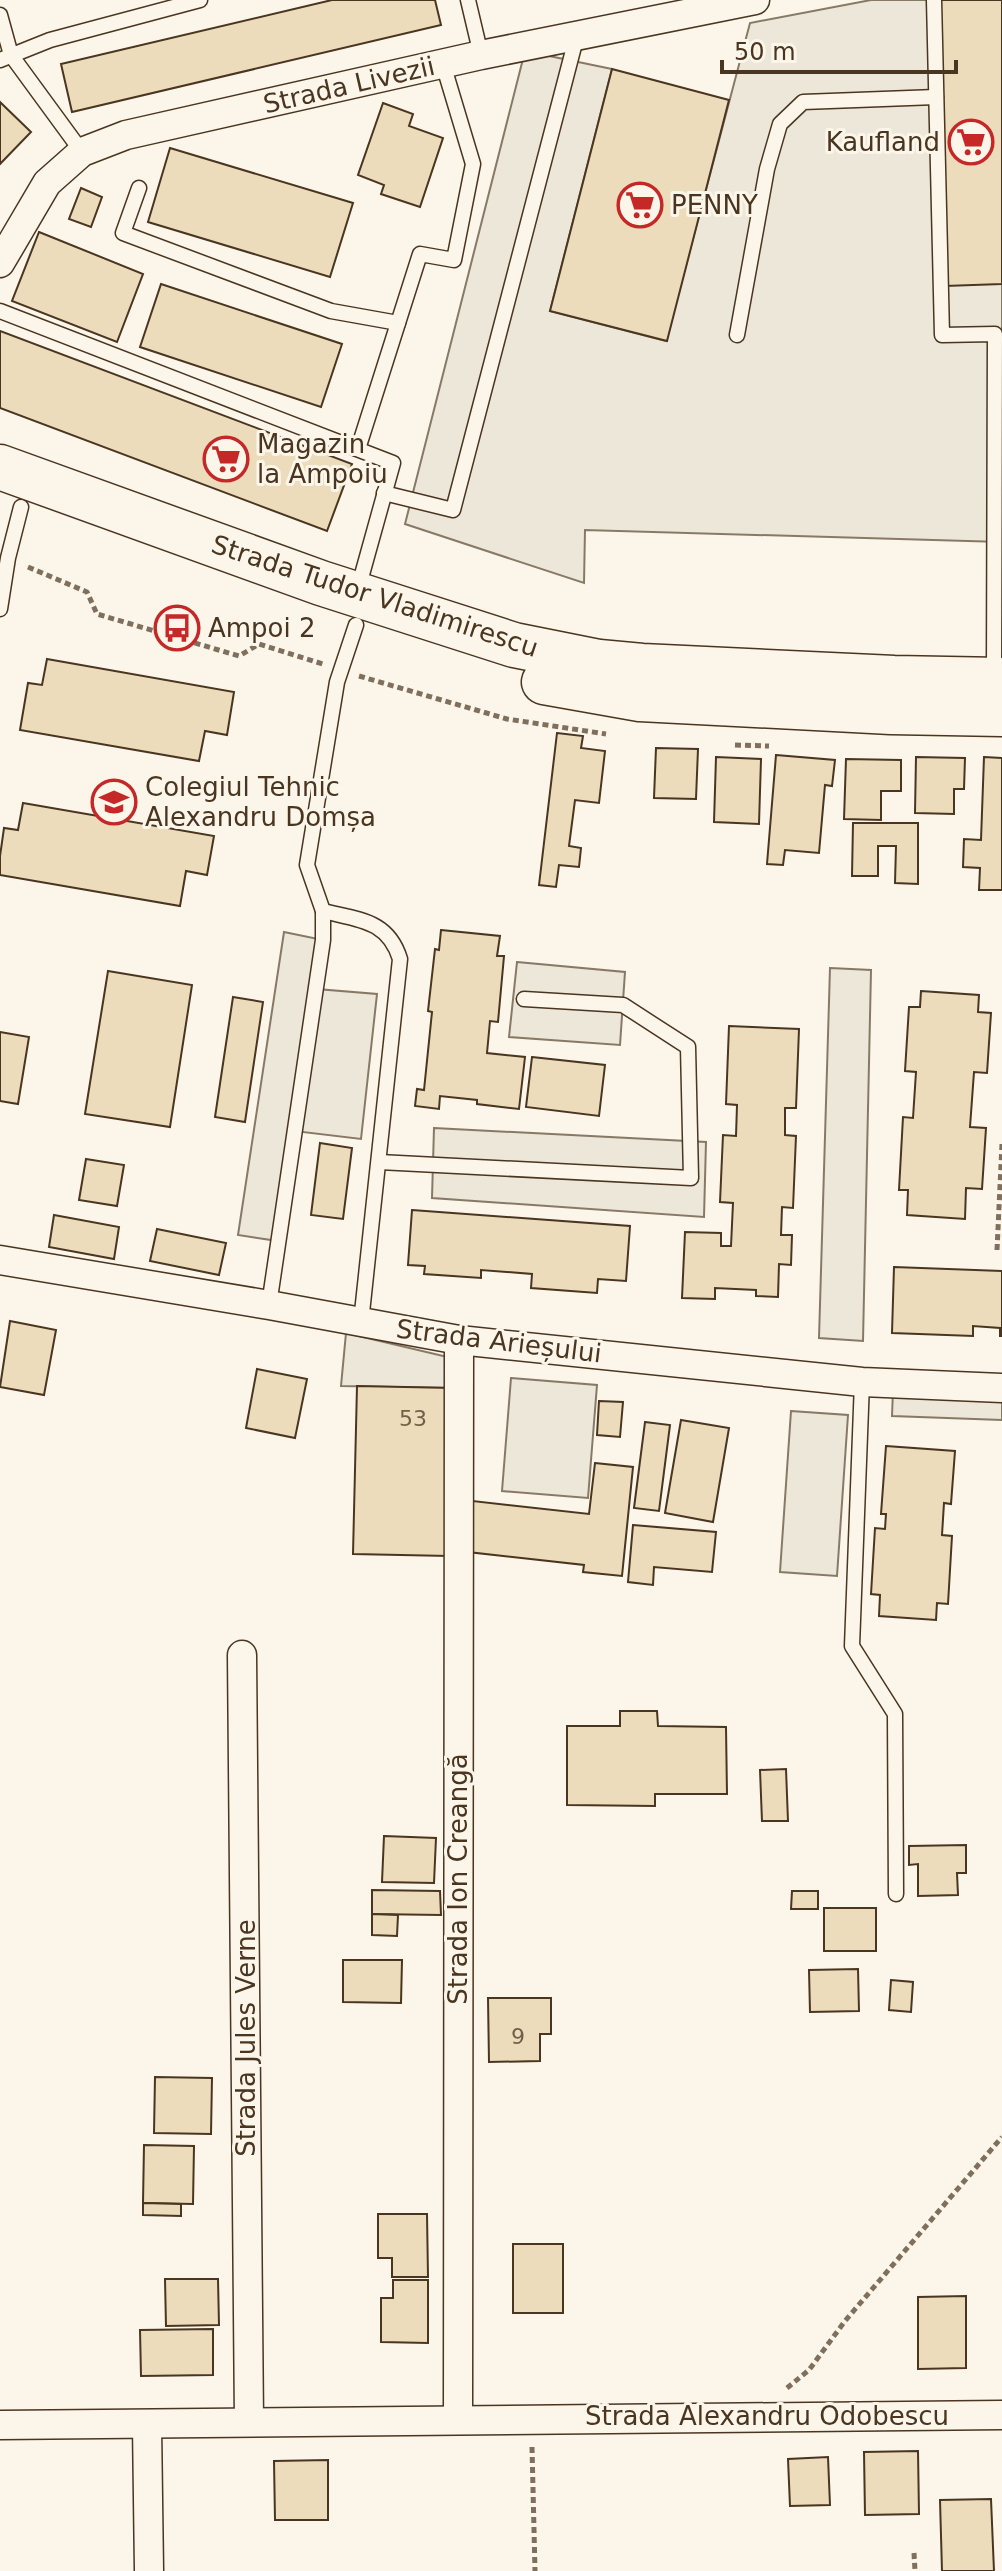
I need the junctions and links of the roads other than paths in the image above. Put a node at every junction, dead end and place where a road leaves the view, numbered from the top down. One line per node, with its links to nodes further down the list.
1 (200, 0): 8 (lane)
2 (468, 0): 7 (lane)
3 (755, 0): 6 (street, Strada Livezii)
4 (934, 0): 10 (lane)
5 (0, 15): 8 (lane)
6 (577, 35): 7 (street, Strada Livezii); 19 (lane)
7 (481, 55): 9 (street, Strada Livezii)
8 (6, 57): 11 (lane)
9 (443, 64): 11 (street, Strada Livezii); 15 (lane)
10 (936, 97): 16 (lane); 23 (lane)
11 (82, 152): 13 (street, Strada Livezii)
12 (139, 188): 15 (lane)
13 (0, 263)
14 (0, 311): 17 (lane)
15 (398, 323): 17 (lane)
16 (737, 335)
17 (358, 449): 19 (lane)
18 (0, 467): 22 (main road, Strada Tudor Vladimirescu)
19 (384, 493): 22 (lane)
20 (11, 503): 21 (lane); 22 (main road, Strada Tudor Vladimirescu)
21 (0, 609)
22 (356, 610): 23 (main road, Strada Tudor Vladimirescu); 24 (lane)
23 (999, 691)
24 (323, 911): 26 (lane); 28 (lane)
25 (524, 999): 26 (lane)
26 (379, 1162): 29 (lane)
27 (0, 1260): 28 (street, Strada Arieșului)
28 (269, 1305): 29 (street, Strada Arieșului)
29 (361, 1322): 30 (street, Strada Arieșului)
30 (459, 1340): 31 (street, Strada Arieșului); 36 (street, Strada Ion Creangă)
31 (862, 1382): 32 (street, Strada Arieșului); 34 (lane)
32 (1002, 1388)
33 (242, 1655): 37 (street, Strada Jules Verne)
34 (896, 1894)
35 (1002, 2415): 36 (street, Strada Alexandru Odobescu)
36 (458, 2419): 37 (street, Strada Alexandru Odobescu)
37 (249, 2422): 39 (street, Strada Alexandru Odobescu)
38 (0, 2425): 39 (street, Strada Alexandru Odobescu)
39 (147, 2425): 40 (street)
40 (149, 2571)

